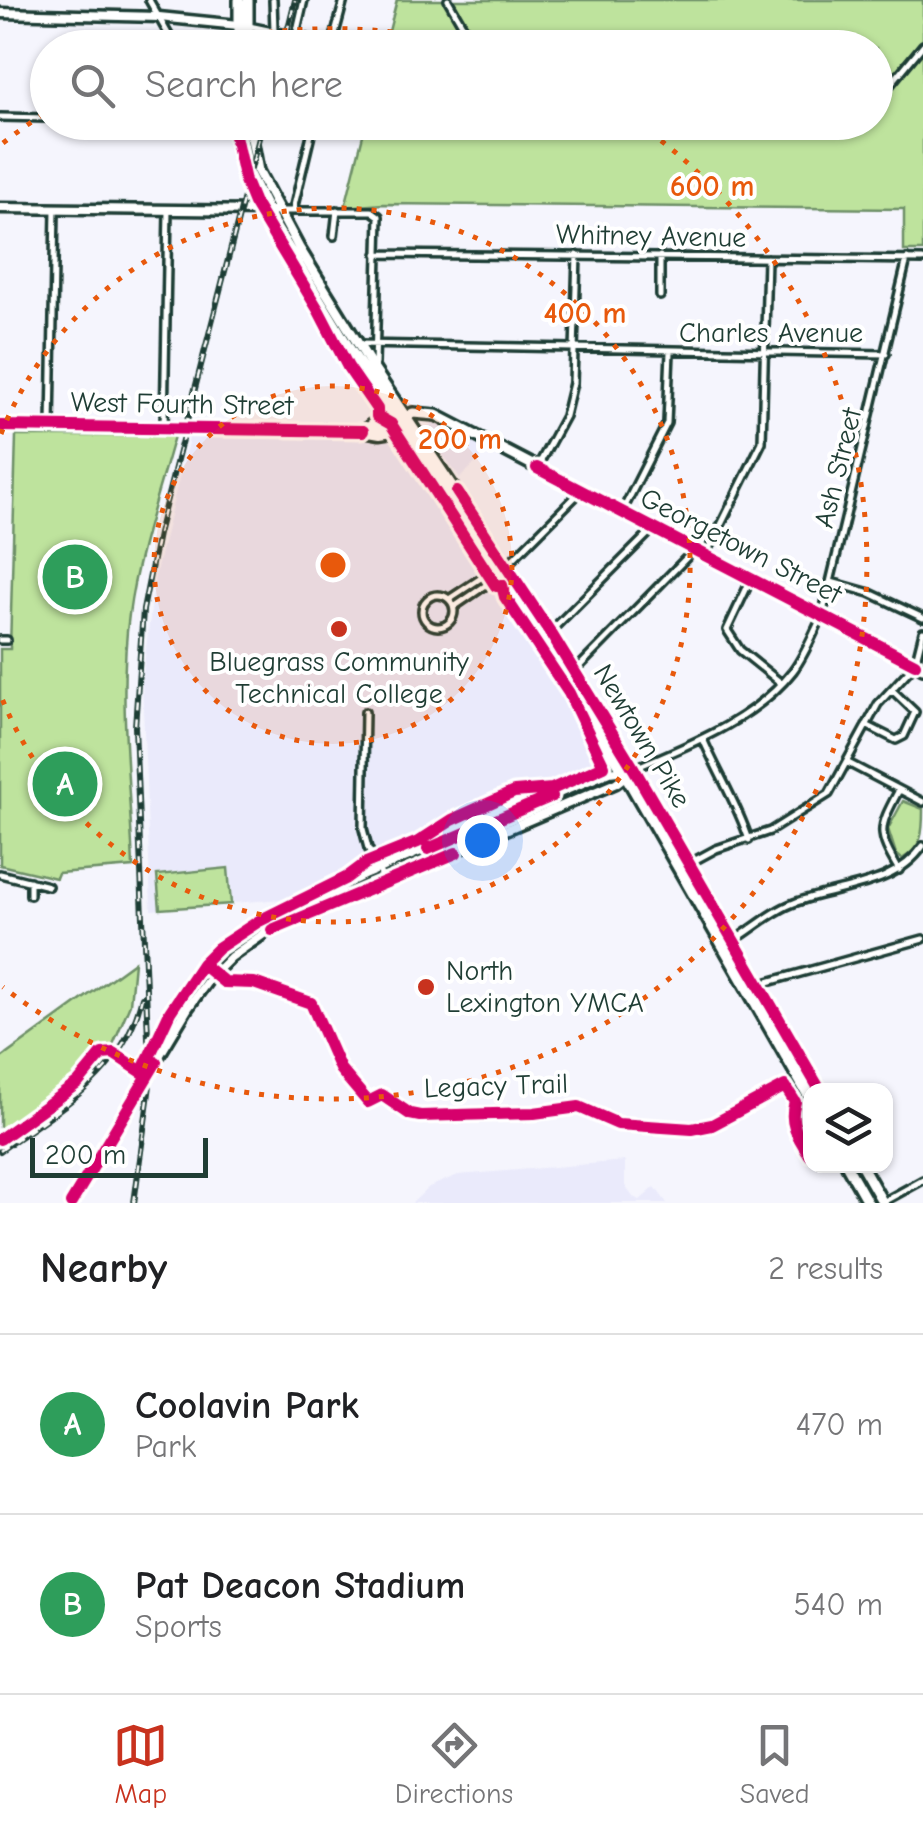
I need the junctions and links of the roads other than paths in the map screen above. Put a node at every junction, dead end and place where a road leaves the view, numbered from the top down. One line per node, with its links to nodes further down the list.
1 (150, 0): 9 (street)
2 (240, 0): 10 (main road)
3 (248, 0): 10 (main road)
4 (273, 0): 14 (street)
5 (304, 0): 15 (street)
6 (344, 0): 16 (street)
7 (448, 0): 17 (street)
8 (0, 13): 9 (main road)
9 (158, 17): 10 (main road); 11 (street)
10 (244, 24): 12 (main road); 13 (main road); 14 (street)
11 (166, 30)
12 (243, 30)
13 (245, 30)
14 (274, 30)
15 (297, 30)
16 (336, 30)
17 (467, 30)
18 (923, 45): 19 (street)
19 (893, 76)
20 (0, 117): 21 (street)
21 (30, 118)
22 (242, 140): 30 (main road, Newtown Pike)
23 (252, 140): 30 (main road, Newtown Pike)
24 (310, 140): 28 (street)
25 (0, 208): 26 (main road)
26 (54, 208): 27 (main road); 49 (street)
27 (168, 210): 30 (main road); 50 (street)
28 (293, 210): 29 (street); 30 (street)
29 (337, 210): 31 (street); 32 (street)
30 (272, 211): 39 (main road, Newtown Pike); 46 (main road, Newtown Pike)
31 (334, 236)
32 (378, 254): 33 (street, Whitney Avenue); 40 (street)
33 (577, 255): 34 (street, Whitney Avenue); 41 (street)
34 (660, 256): 35 (street, Whitney Avenue); 38 (street)
35 (767, 258): 36 (street, Whitney Avenue); 43 (street)
36 (907, 259): 37 (street, Whitney Avenue); 44 (street, Ash Street)
37 (923, 260)
38 (660, 296)
39 (357, 344): 40 (street, Charles Avenue); 45 (main road, Newtown Pike)
40 (375, 344): 41 (street, Charles Avenue); 45 (street)
41 (575, 350): 42 (street, Charles Avenue); 52 (street)
42 (670, 352): 43 (street, Charles Avenue); 54 (street)
43 (765, 352): 44 (street, Charles Avenue); 57 (street)
44 (886, 354): 60 (street, Ash Street)
45 (375, 372): 47 (main road, Newtown Pike)
46 (376, 389): 47 (main road, Newtown Pike); 51 (main road)
47 (403, 423): 51 (main road, West Fourth Street); 52 (main road, Georgetown Street); 58 (main road, Newtown Pike)
48 (0, 426): 49 (main road, West Fourth Street)
49 (50, 427): 50 (main road, West Fourth Street)
50 (164, 428): 51 (main road, West Fourth Street)
51 (363, 431)
52 (537, 468): 53 (main road, Georgetown Street)
53 (582, 491): 54 (main road, Georgetown Street); 58 (street)
54 (622, 512): 55 (main road, Georgetown Street)
55 (653, 528): 56 (main road, Georgetown Street); 66 (street)
56 (695, 550): 57 (main road, Georgetown Street); 68 (street)
57 (706, 556): 59 (main road, Georgetown Street)
58 (503, 568): 61 (street); 62 (street); 66 (main road, Newtown Pike)
59 (752, 579): 63 (main road, Georgetown Street); 69 (street)
60 (830, 582): 63 (street, Ash Street); 64 (street)
61 (449, 599): 62 (street); 62 (street)
62 (454, 607)
63 (822, 616): 67 (main road, Georgetown Street); 69 (street, Ash Street)
64 (923, 618)
65 (923, 632): 67 (street)
66 (547, 635): 68 (main road, Newtown Pike)
67 (919, 666): 70 (street)
68 (572, 674): 75 (main road, Newtown Pike); 76 (main road, Newtown Pike)
69 (781, 683): 73 (street, Ash Street)
70 (892, 690): 72 (street); 72 (street)
71 (365, 712): 82 (street)
72 (866, 725): 74 (street)
73 (703, 739): 75 (street, Ash Street); 79 (street)
74 (848, 763): 77 (street); 79 (street)
75 (634, 768): 76 (main road); 81 (main road, Newtown Pike)
76 (622, 774): 82 (main road); 86 (main road); 92 (main road, Newtown Pike)
77 (899, 790): 78 (street); 83 (street)
78 (923, 802)
79 (749, 840): 81 (street)
80 (923, 846): 83 (street)
81 (688, 864): 90 (main road, Newtown Pike)
82 (378, 869): 86 (street); 89 (main road)
83 (899, 870): 90 (street)
84 (0, 874): 85 (street)
85 (30, 882): 87 (street); 88 (street)
86 (384, 883): 89 (main road)
87 (48, 886)
88 (30, 895)
89 (262, 934): 102 (main road)
90 (734, 940): 92 (street); 93 (main road, Newtown Pike)
91 (923, 940): 93 (street)
92 (724, 948): 94 (main road, Newtown Pike)
93 (760, 985): 94 (street); 95 (main road, Newtown Pike)
94 (750, 991): 96 (main road, Newtown Pike)
95 (816, 1083)
96 (803, 1086)
97 (851, 1173): 101 (main road)
98 (866, 1173): 100 (main road)
99 (923, 1180): 104 (street)
100 (870, 1181): 101 (main road); 104 (main road)
101 (859, 1188): 103 (main road)
102 (71, 1203)
103 (868, 1203)
104 (882, 1203)

